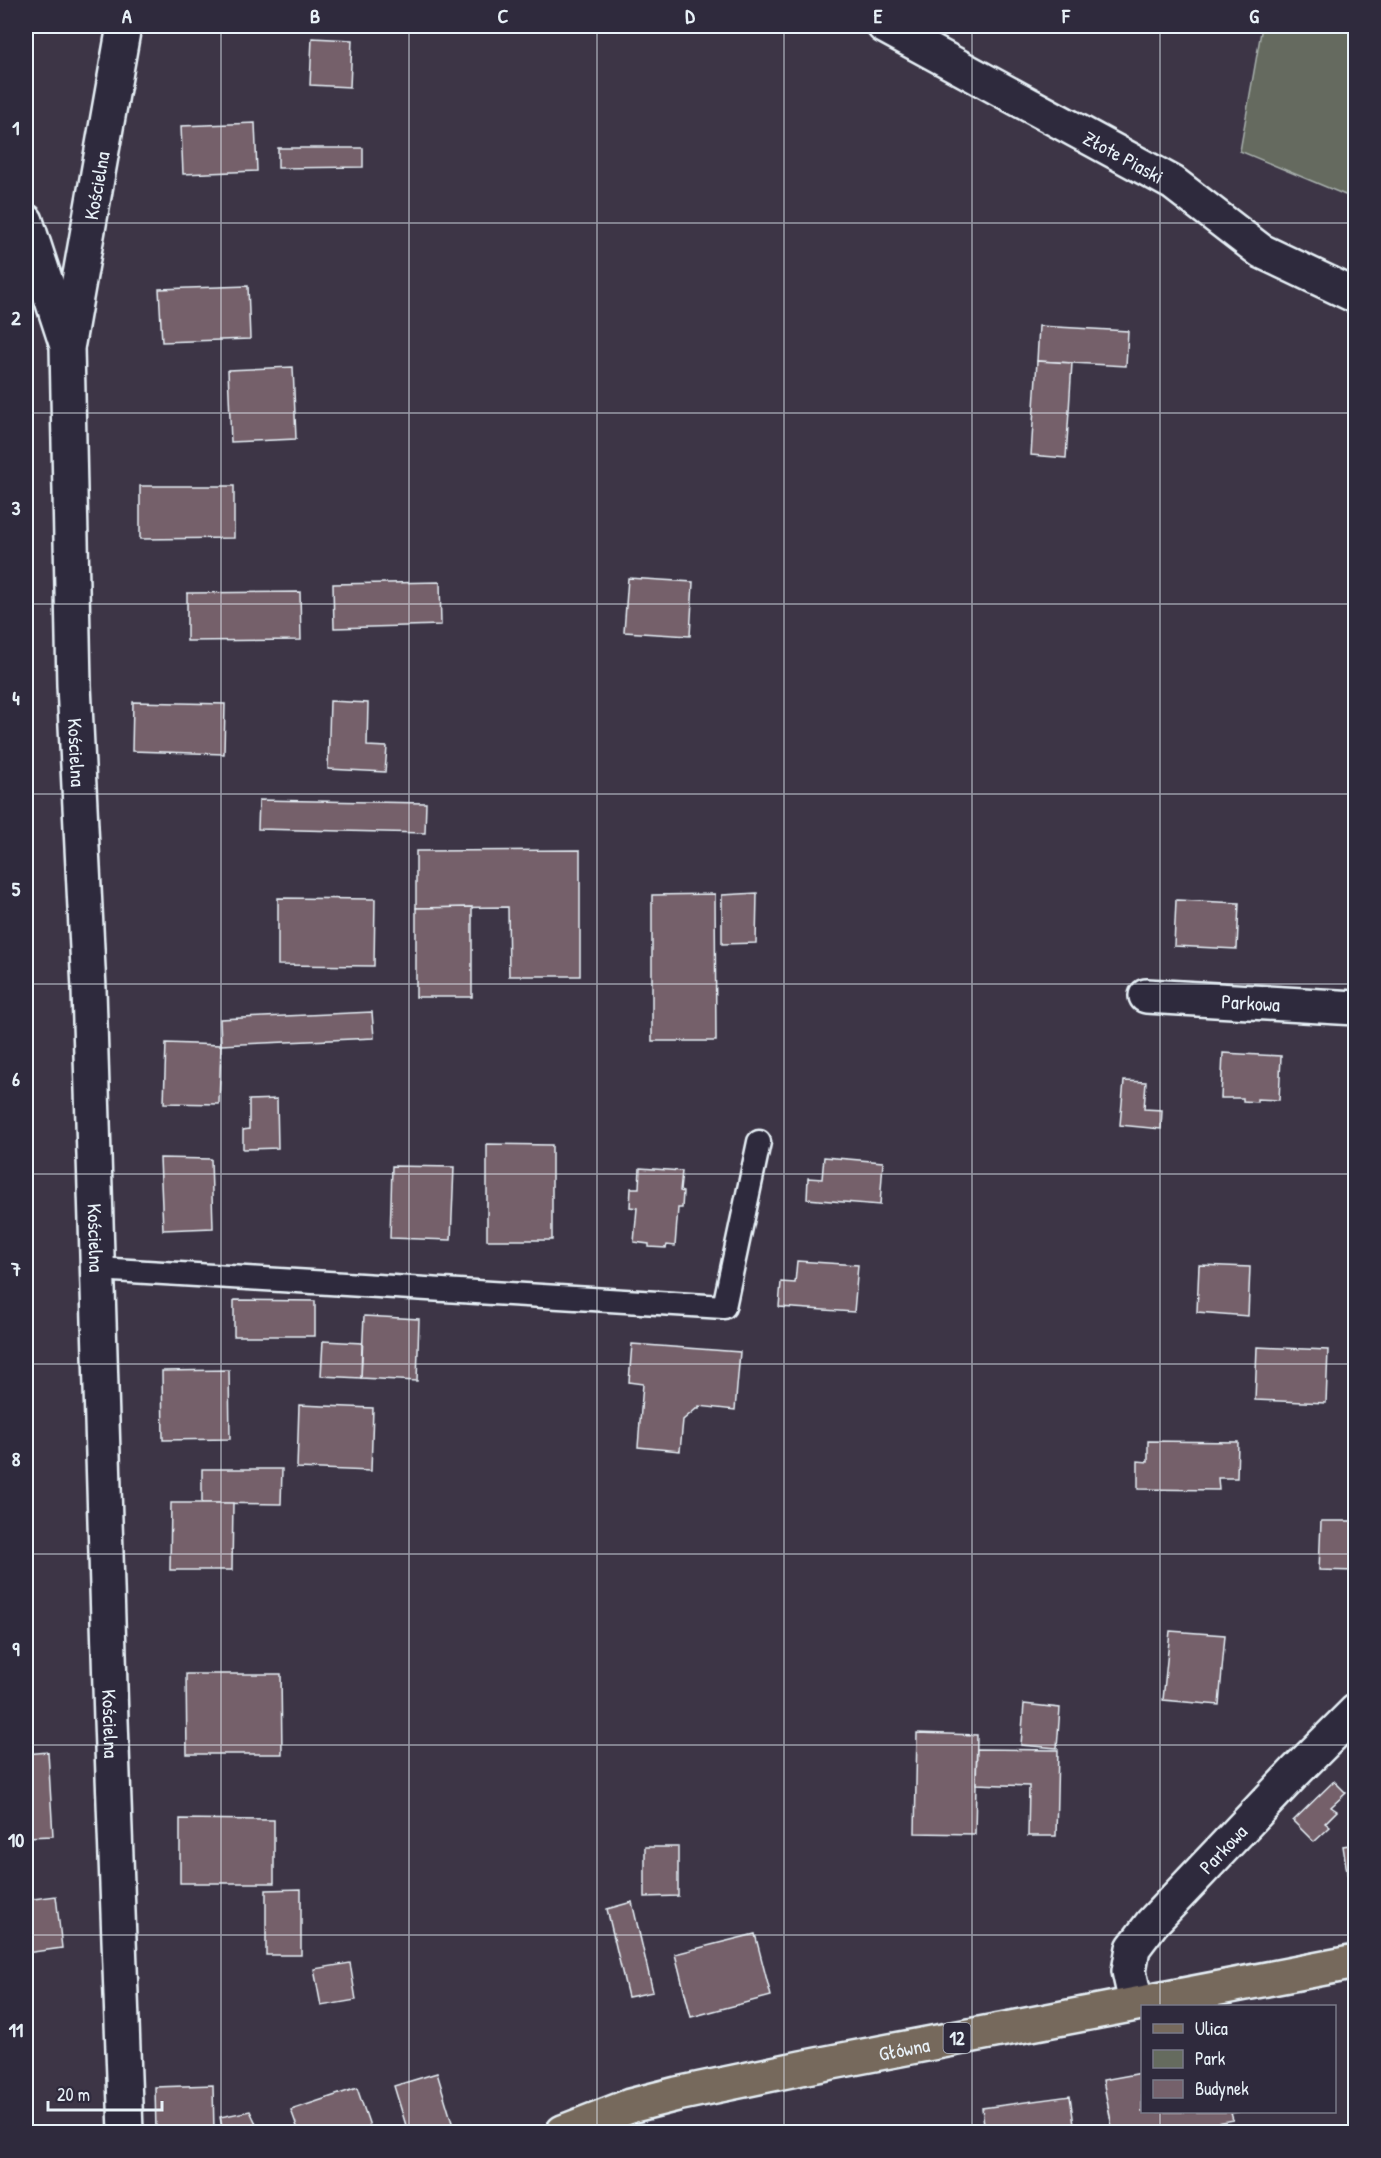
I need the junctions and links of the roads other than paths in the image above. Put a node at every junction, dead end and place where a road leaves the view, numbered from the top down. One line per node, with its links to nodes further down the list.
1 (124, 26): 5 (street, Kościelna)
2 (884, 26): 4 (street, Złote Piaski)
3 (26, 221): 5 (street, Kościelna)
4 (1356, 296)
5 (67, 346): 9 (street, Kościelna)
6 (1146, 996): 7 (street, Parkowa)
7 (1356, 1008)
8 (759, 1142): 9 (lane)
9 (97, 1269): 13 (street, Kościelna)
10 (1356, 1712): 12 (street, Parkowa)
11 (1356, 1962): 12 (main road, Główna / 12)
12 (1137, 2003): 14 (main road, Główna / 12)
13 (126, 2133)
14 (563, 2133)

